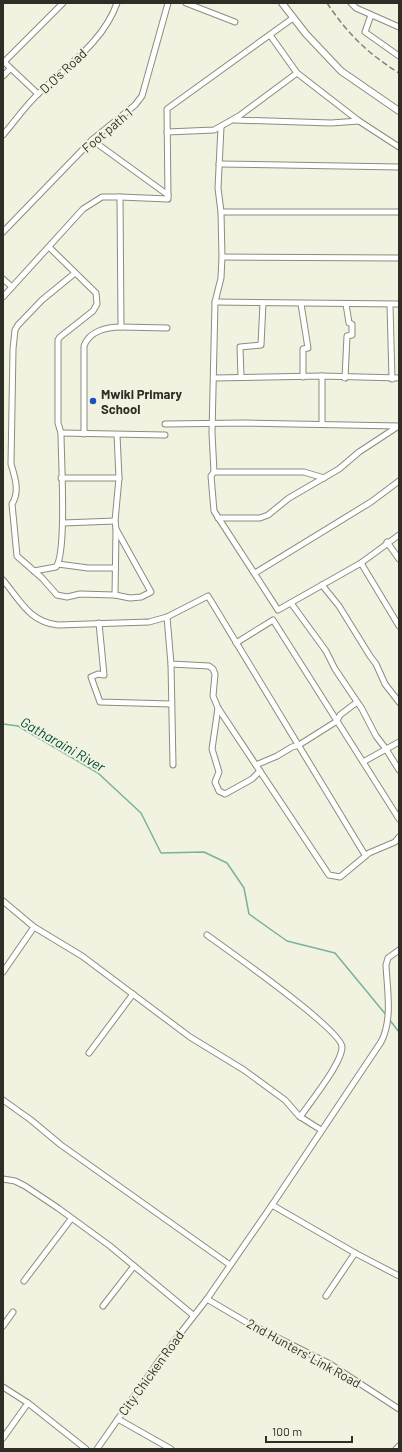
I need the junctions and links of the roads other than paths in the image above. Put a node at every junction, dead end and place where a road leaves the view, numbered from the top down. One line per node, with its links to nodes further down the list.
1 (63, 3): 13 (street)
2 (117, 3): 17 (street, D.O's Road)
3 (168, 3): 24 (street, Foot path 1)
4 (186, 3): 9 (street)
5 (282, 3): 8 (street)
6 (351, 3): 7 (street)
7 (372, 15): 10 (street); 12 (street)
8 (293, 18): 11 (street); 18 (street)
9 (235, 22)
10 (399, 27)
11 (270, 35): 15 (street); 22 (street)
12 (399, 56)
13 (4, 62): 14 (street)
14 (10, 69): 16 (street); 17 (street)
15 (297, 74): 19 (street); 20 (street)
16 (3, 76)
17 (38, 94): 23 (street, D.O's Road)
18 (399, 111)
19 (233, 120): 20 (street); 21 (street)
20 (359, 121): 25 (street)
21 (221, 127): 22 (street); 26 (street)
22 (167, 132): 28 (street)
23 (3, 135)
24 (92, 140): 28 (street); 32 (street, Foot path 1)
25 (399, 147)
26 (219, 164): 27 (street); 30 (street)
27 (399, 167)
28 (168, 195): 29 (street)
29 (120, 197): 33 (street); 46 (street)
30 (221, 212): 31 (street); 34 (street)
31 (399, 212)
32 (3, 232)
33 (50, 248): 36 (street); 38 (street)
34 (222, 257): 35 (street); 40 (street)
35 (399, 258)
36 (75, 273): 59 (street); 78 (street)
37 (3, 279): 38 (street)
38 (12, 287): 39 (street)
39 (3, 298)
40 (215, 302): 41 (street); 50 (street)
41 (263, 303): 42 (street); 51 (street)
42 (301, 304): 43 (street); 49 (street)
43 (346, 304): 45 (street); 52 (street)
44 (399, 304): 45 (street)
45 (390, 305): 53 (street)
46 (121, 327): 47 (street); 60 (street)
47 (167, 328)
48 (322, 376): 49 (street); 52 (street); 57 (street)
49 (303, 377): 51 (street)
50 (214, 378): 51 (street); 56 (street)
51 (241, 378)
52 (345, 378): 53 (street)
53 (392, 378): 54 (street)
54 (399, 378)
55 (165, 424): 56 (street)
56 (213, 424): 57 (street); 63 (street)
57 (322, 424): 58 (street)
58 (398, 426): 66 (street)
59 (61, 433): 60 (street); 64 (street)
60 (84, 434): 61 (street)
61 (117, 435): 62 (street); 65 (street)
62 (165, 435)
63 (214, 472): 66 (street); 68 (street)
64 (61, 478): 65 (street); 70 (street)
65 (119, 478): 69 (street)
66 (324, 478): 68 (street)
67 (399, 481): 79 (street)
68 (218, 518): 79 (street)
69 (115, 521): 70 (street); 71 (street)
70 (63, 523): 76 (street)
71 (116, 529): 77 (street); 82 (street)
72 (399, 535): 73 (street)
73 (387, 542): 74 (street); 75 (street)
74 (399, 559)
75 (361, 563): 81 (street); 86 (street)
76 (58, 564): 77 (street); 78 (street)
77 (115, 568): 82 (street)
78 (34, 571): 82 (street)
79 (255, 573): 83 (street)
80 (3, 580): 85 (street)
81 (322, 585): 83 (street); 90 (street)
82 (115, 595)
83 (291, 603): 89 (street)
84 (167, 617): 85 (street); 87 (street); 88 (street)
85 (98, 623): 91 (street)
86 (399, 626)
87 (236, 644): 93 (street); 95 (street)
88 (171, 664): 91 (street); 92 (street)
89 (357, 702): 93 (street); 96 (street)
90 (399, 702)
91 (171, 704): 98 (street)
92 (218, 708): 99 (street); 101 (street)
93 (337, 721): 95 (street); 97 (street)
94 (399, 742): 96 (street)
95 (299, 745): 99 (street); 104 (street)
96 (386, 749): 97 (street); 100 (street)
97 (363, 762): 102 (street)
98 (173, 765)
99 (256, 765): 101 (street)
100 (399, 770)
101 (260, 771): 104 (street)
102 (399, 819)
103 (399, 837): 104 (street)
104 (365, 855)
105 (3, 901): 106 (street)
106 (34, 927): 109 (street); 110 (street)
107 (207, 935): 113 (street)
108 (399, 950): 114 (street, City Chicken Road)
109 (3, 972)
110 (133, 994): 111 (street); 113 (street)
111 (89, 1053)
112 (3, 1100): 119 (street)
113 (300, 1117): 114 (street)
114 (321, 1130): 116 (street, City Chicken Road)
115 (3, 1179): 117 (street)
116 (272, 1205): 118 (street); 119 (street, City Chicken Road)
117 (71, 1219): 120 (street); 122 (street)
118 (355, 1253): 121 (street); 123 (street)
119 (230, 1265): 124 (street, City Chicken Road)
120 (134, 1266): 125 (street); 127 (street)
121 (399, 1276)
122 (24, 1281)
123 (326, 1296)
124 (207, 1299): 127 (street, City Chicken Road); 131 (street, 2nd Hunters' Link Road)
125 (103, 1306)
126 (13, 1312): 128 (street)
127 (193, 1315): 132 (street, City Chicken Road)
128 (3, 1326)
129 (3, 1387): 130 (street)
130 (28, 1403): 133 (street); 135 (street)
131 (399, 1409)
132 (118, 1419): 136 (street, City Chicken Road); 137 (street)
133 (3, 1438)
134 (399, 1446): 138 (street)
135 (86, 1449)
136 (97, 1449)
137 (171, 1449)
138 (396, 1449)

